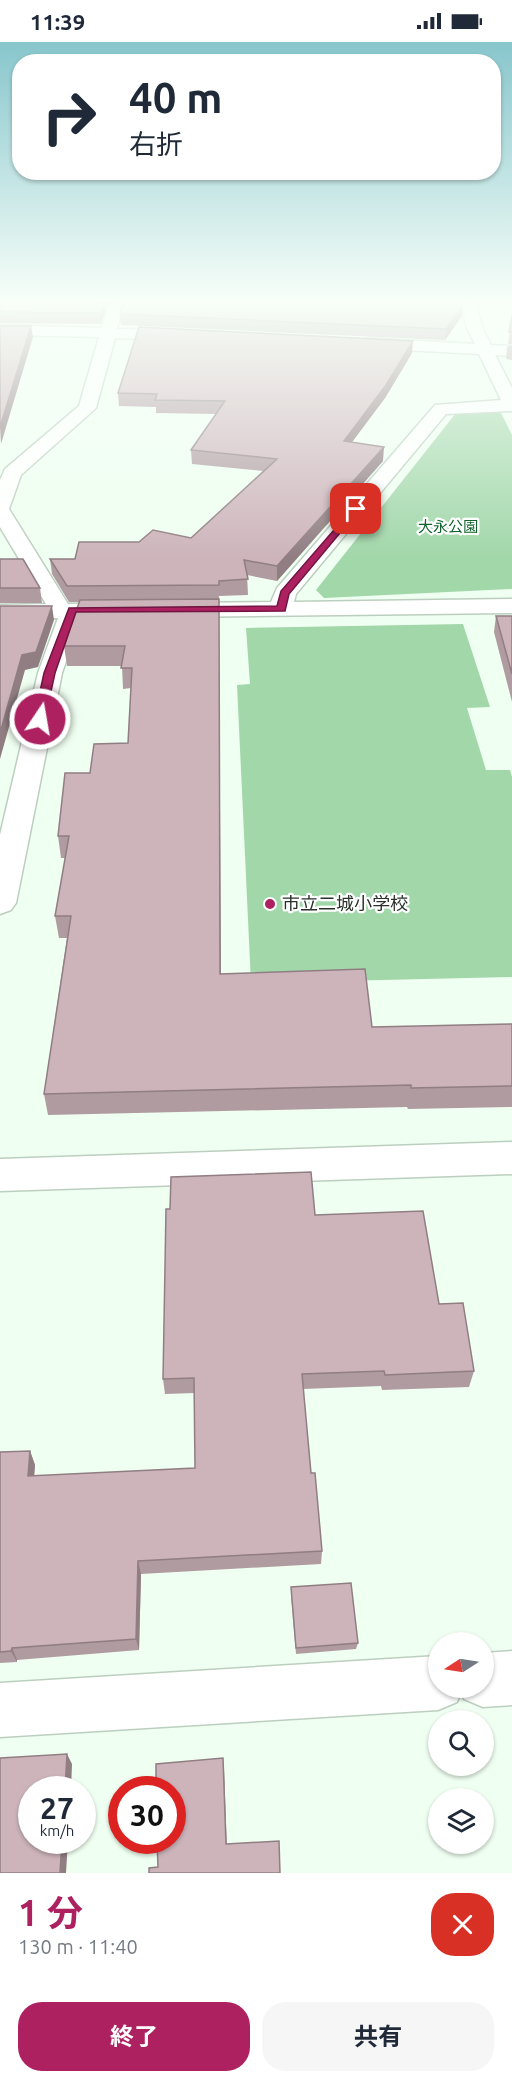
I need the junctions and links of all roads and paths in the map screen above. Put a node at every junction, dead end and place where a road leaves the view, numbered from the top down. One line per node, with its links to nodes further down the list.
1 (93, 387): 4 (street)
2 (504, 387): 3 (street)
3 (512, 405): 7 (street)
4 (0, 509): 6 (street)
5 (512, 606): 7 (street)
6 (66, 609): 7 (street); 8 (street); 9 (street)
7 (281, 609)
8 (0, 612)
9 (0, 903)
10 (512, 1158): 11 (street)
11 (0, 1175)
12 (512, 1678): 13 (street)
13 (494, 1679)
14 (428, 1684): 15 (street)
15 (0, 1710)

